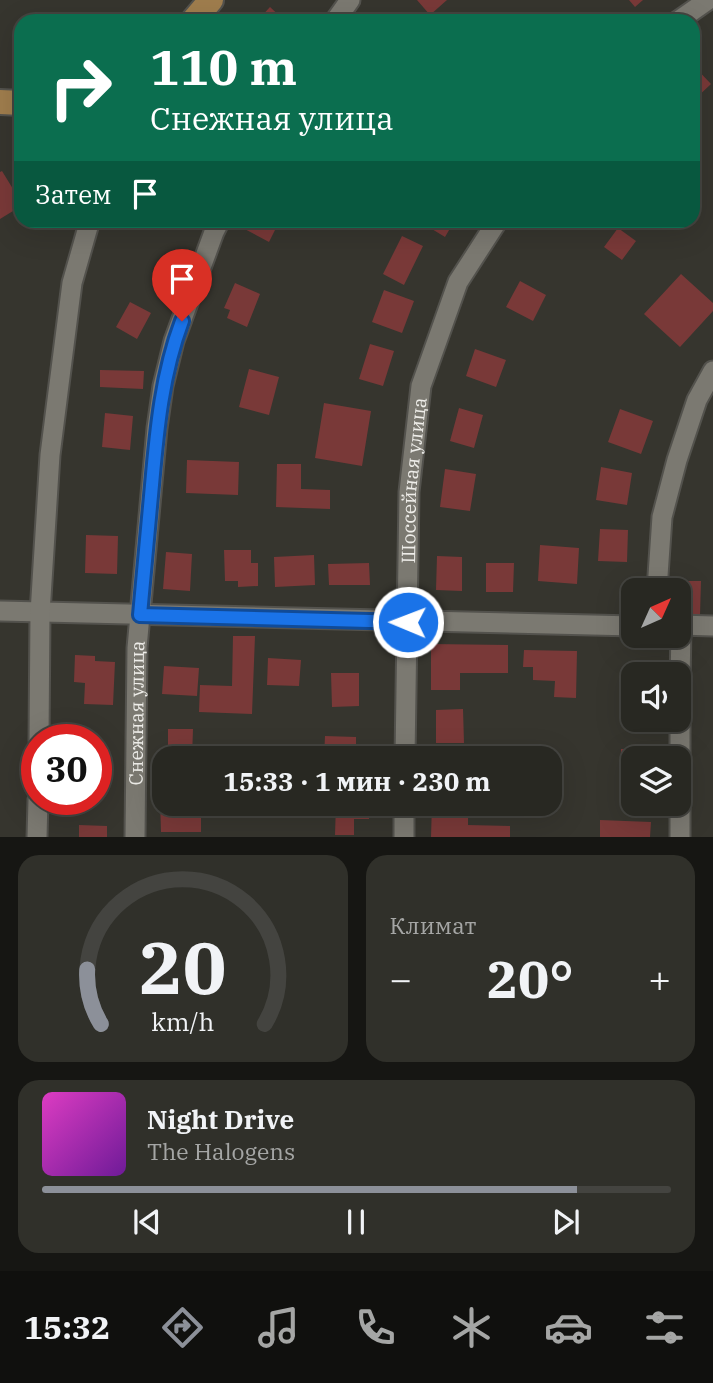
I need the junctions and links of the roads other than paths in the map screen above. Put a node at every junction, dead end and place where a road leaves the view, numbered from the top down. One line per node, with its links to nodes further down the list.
1 (211, 0): 3 (main road)
2 (708, 0): 4 (street)
3 (200, 14)
4 (688, 14)
5 (88, 228): 11 (street)
6 (216, 228): 12 (street, Снежная улица)
7 (493, 228): 13 (street, Шоссейная улица)
8 (713, 371): 9 (street)
9 (658, 578)
10 (0, 611): 11 (street)
11 (40, 613): 12 (street); 16 (street)
12 (140, 615): 13 (street); 21 (street, Снежная улица)
13 (408, 622): 15 (street); 17 (street, Шоссейная улица)
14 (693, 625): 23 (street)
15 (621, 626)
16 (39, 724)
17 (405, 746)
18 (38, 815): 20 (street)
19 (404, 816): 22 (street)
20 (37, 837)
21 (135, 837)
22 (404, 837)
23 (680, 837)

